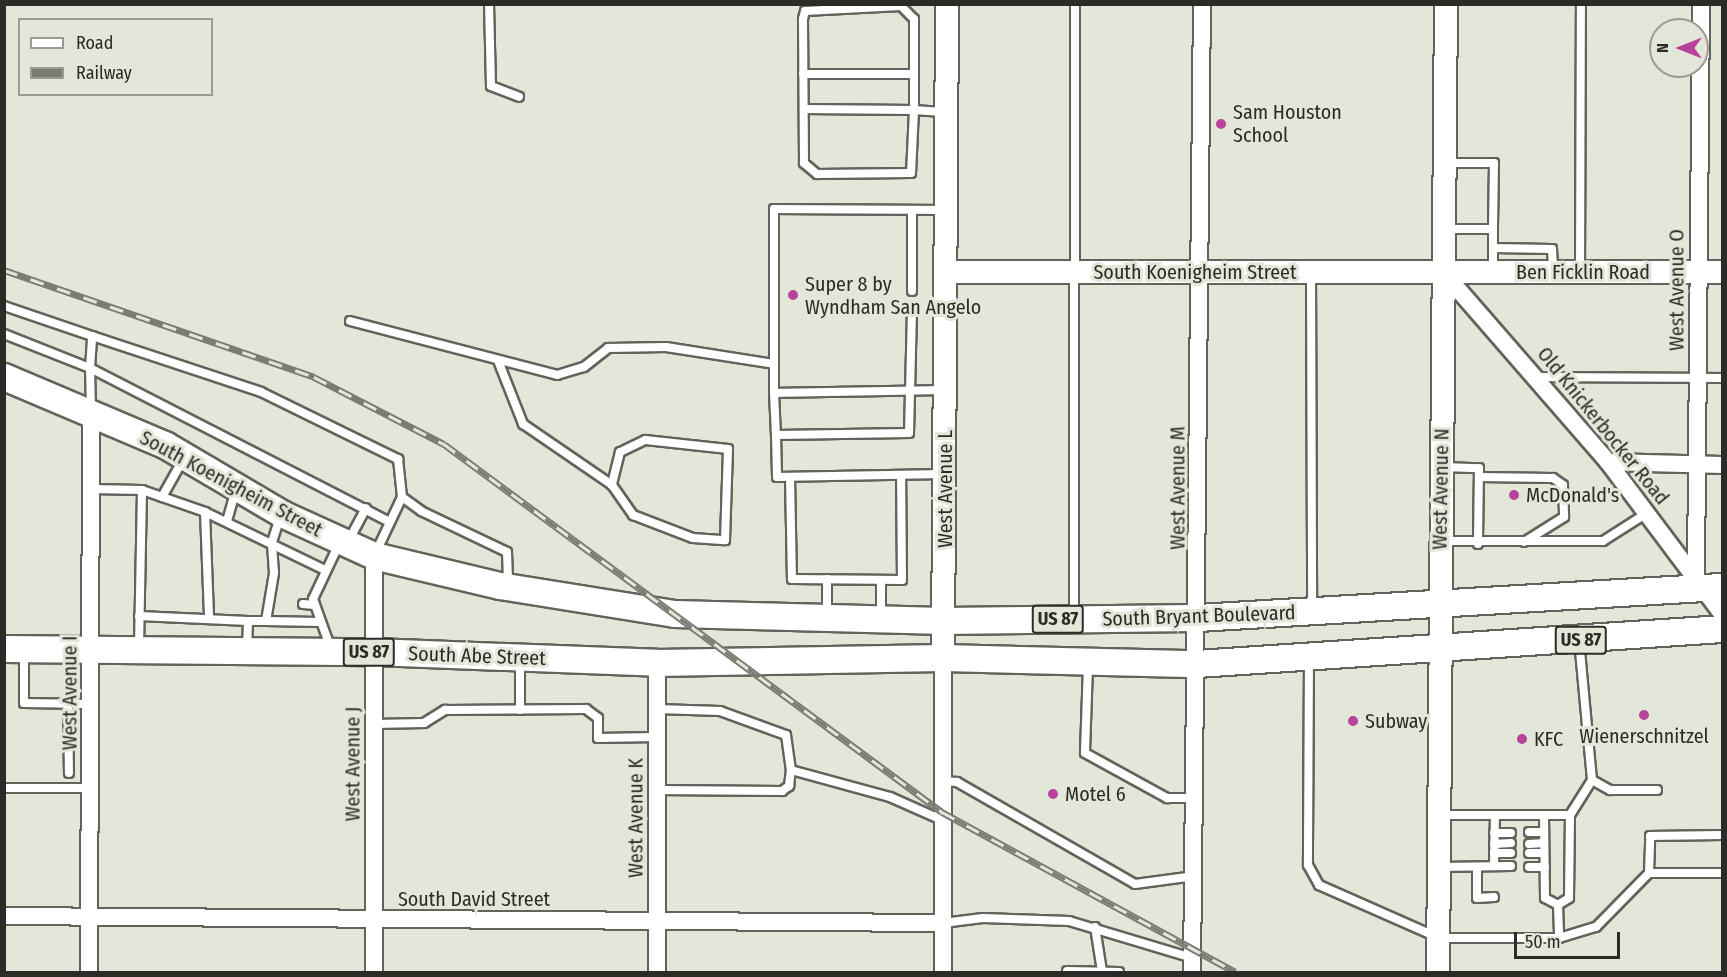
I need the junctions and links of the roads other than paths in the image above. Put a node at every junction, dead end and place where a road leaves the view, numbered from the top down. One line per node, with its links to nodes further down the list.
1 (489, 4): 10 (lane)
2 (947, 4): 13 (main road, West Avenue L)
3 (1075, 4): 21 (lane)
4 (1202, 4): 22 (street, West Avenue M)
5 (1446, 4): 14 (main road, West Avenue N)
6 (1581, 4): 27 (lane)
7 (1701, 4): 28 (street, West Avenue O)
8 (804, 74): 9 (lane); 9 (lane); 11 (lane)
9 (914, 74): 12 (lane)
10 (519, 97)
11 (804, 109): 12 (lane); 12 (lane)
12 (914, 110): 13 (lane)
13 (947, 112): 16 (main road, West Avenue L)
14 (1444, 164): 17 (main road, West Avenue N); 18 (lane)
15 (912, 210): 16 (lane); 30 (lane); 37 (lane)
16 (946, 210): 20 (main road, West Avenue L)
17 (1444, 229): 18 (lane); 24 (main road, West Avenue N)
18 (1493, 229): 19 (lane)
19 (1493, 248): 25 (lane); 26 (lane)
20 (946, 272): 21 (main road, South Koenigheim Street); 44 (main road, West Avenue L)
21 (1074, 272): 22 (main road, South Koenigheim Street); 90 (lane)
22 (1200, 272): 23 (main road, South Koenigheim Street); 88 (street, West Avenue M)
23 (1311, 272): 24 (main road, South Koenigheim Street); 83 (lane)
24 (1443, 272): 25 (main road, Ben Ficklin Road); 40 (street, Old Knickerbocker Road); 52 (main road, West Avenue N)
25 (1493, 272): 26 (main road, Ben Ficklin Road)
26 (1553, 272): 27 (main road, Ben Ficklin Road)
27 (1580, 272): 28 (main road, Ben Ficklin Road)
28 (1699, 272): 29 (main road, Ben Ficklin Road); 41 (street, West Avenue O)
29 (1722, 272)
30 (912, 291)
31 (4, 306): 35 (lane)
32 (912, 310): 43 (lane)
33 (350, 321): 36 (lane)
34 (4, 334): 38 (lane)
35 (92, 336): 38 (lane); 62 (lane)
36 (499, 363): 37 (lane); 57 (lane)
37 (774, 364): 45 (lane)
38 (90, 368): 46 (lane); 63 (lane)
39 (4, 377): 46 (main road, South Koenigheim Street / US 87)
40 (1537, 377): 41 (lane); 49 (street, Old Knickerbocker Road)
41 (1698, 378): 42 (lane); 50 (street, West Avenue O)
42 (1722, 378)
43 (911, 390): 44 (lane); 45 (lane); 47 (lane)
44 (945, 390): 53 (main road, West Avenue L)
45 (774, 393): 47 (lane)
46 (91, 414): 48 (main road, South Koenigheim Street / US 87); 59 (street, West Avenue I)
47 (776, 435): 55 (lane)
48 (185, 456): 58 (main road, South Koenigheim Street / US 87); 61 (lane)
49 (1608, 462): 50 (street); 66 (street, Old Knickerbocker Road)
50 (1697, 464): 51 (street); 78 (street, West Avenue O)
51 (1722, 465)
52 (1441, 467): 56 (lane); 69 (main road, West Avenue N)
53 (945, 474): 54 (lane); 94 (main road, West Avenue L)
54 (901, 475): 55 (lane); 77 (lane)
55 (790, 477): 76 (lane)
56 (1479, 477): 72 (lane); 73 (lane)
57 (612, 485): 57 (lane)
58 (237, 486): 65 (main road, South Koenigheim Street / US 87); 67 (lane)
59 (92, 489): 60 (lane); 99 (street, West Avenue I)
60 (142, 490): 61 (lane); 86 (lane)
61 (162, 497): 64 (lane)
62 (402, 497): 68 (lane); 79 (lane)
63 (366, 508): 68 (lane); 71 (lane)
64 (205, 512): 67 (lane); 87 (lane)
65 (282, 513): 70 (lane); 71 (main road, South Koenigheim Street / US 87)
66 (1647, 513): 73 (lane); 78 (street, Old Knickerbocker Road)
67 (227, 521): 70 (lane)
68 (388, 521): 74 (lane)
69 (1441, 541): 72 (lane); 82 (main road, West Avenue N)
70 (272, 542): 75 (lane); 93 (lane)
71 (344, 542): 74 (main road, South Koenigheim Street / US 87); 75 (lane)
72 (1478, 544): 73 (lane)
73 (1521, 544)
74 (374, 556): 79 (main road, South Koenigheim Street / US 87); 104 (street, West Avenue J)
75 (325, 570): 81 (lane)
76 (827, 579): 77 (lane); 89 (lane)
77 (881, 580): 91 (lane)
78 (1707, 583): 82 (main road, South Bryant Boulevard / US 87); 84 (street, Old Knickerbocker Road)
79 (508, 588): 85 (main road, South Koenigheim Street / US 87)
80 (303, 604): 81 (lane)
81 (315, 605): 95 (lane)
82 (1440, 607): 83 (main road, South Bryant Boulevard / US 87); 101 (main road, West Avenue N)
83 (1312, 613): 88 (main road, South Bryant Boulevard / US 87)
84 (1722, 614)
85 (675, 615): 89 (main road, South Bryant Boulevard / US 87)
86 (139, 616): 87 (lane); 100 (lane)
87 (209, 617): 92 (lane)
88 (1198, 618): 90 (main road, South Bryant Boulevard / US 87); 110 (street, West Avenue M)
89 (827, 619): 91 (main road, South Bryant Boulevard / US 87)
90 (1074, 619): 94 (main road, South Bryant Boulevard / US 87)
91 (881, 620): 94 (main road, South Bryant Boulevard / US 87)
92 (248, 621): 93 (lane); 102 (lane)
93 (266, 621): 95 (lane)
94 (944, 621): 107 (main road, West Avenue L)
95 (319, 622): 103 (lane)
96 (1722, 629): 97 (main road, US 87)
97 (1579, 640): 101 (main road, US 87); 119 (lane)
98 (14, 649): 99 (main road, South Abe Street / US 87); 111 (lane)
99 (92, 650): 100 (main road, South Abe Street / US 87); 112 (street, West Avenue I)
100 (139, 650): 102 (main road, South Abe Street / US 87)
101 (1439, 650): 105 (main road, US 87); 126 (main road, West Avenue N)
102 (247, 651): 103 (main road, South Abe Street / US 87)
103 (333, 652): 104 (main road, South Abe Street / US 87)
104 (374, 652): 106 (main road, South Abe Street / US 87); 115 (street, West Avenue J)
105 (1309, 657): 110 (main road, US 87); 161 (lane)
106 (520, 658): 109 (main road, South Abe Street / US 87); 114 (lane)
107 (944, 658): 108 (main road, US 87); 109 (main road, South Abe Street / US 87); 120 (street, West Avenue L)
108 (1088, 662): 110 (main road, US 87); 125 (lane)
109 (657, 663): 113 (street, West Avenue K)
110 (1197, 664): 125 (street, West Avenue M)
111 (68, 704): 112 (lane); 118 (lane)
112 (92, 704): 122 (street, West Avenue I)
113 (657, 709): 116 (street, West Avenue K); 117 (lane)
114 (520, 710): 115 (lane); 116 (lane)
115 (374, 724): 157 (street, West Avenue J)
116 (657, 737): 123 (street, West Avenue K)
117 (791, 770): 123 (lane); 130 (lane)
118 (69, 773)
119 (1592, 780): 124 (lane); 129 (lane)
120 (942, 781): 130 (street, West Avenue L); 150 (lane)
121 (4, 788): 122 (lane)
122 (90, 789): 156 (street, West Avenue I)
123 (657, 790): 158 (street, West Avenue K)
124 (1657, 790)
125 (1195, 798): 150 (street, West Avenue M)
126 (1439, 815): 127 (lane); 144 (main road, West Avenue N)
127 (1494, 815): 128 (lane); 133 (lane)
128 (1544, 815): 129 (lane); 132 (lane)
129 (1570, 815): 154 (lane)
130 (942, 820): 159 (street, West Avenue L)
131 (1529, 832): 132 (lane)
132 (1544, 832): 137 (lane)
133 (1494, 833): 134 (lane); 138 (lane)
134 (1511, 833)
135 (1722, 835): 148 (lane)
136 (1511, 843): 138 (lane)
137 (1544, 843): 139 (lane); 139 (lane)
138 (1494, 844): 140 (lane)
139 (1544, 853): 147 (lane)
140 (1494, 854): 141 (lane); 142 (lane)
141 (1511, 854)
142 (1494, 866): 143 (lane); 145 (lane)
143 (1511, 866)
144 (1439, 867): 145 (lane); 161 (main road, West Avenue N)
145 (1477, 867): 151 (lane)
146 (1529, 867): 147 (lane)
147 (1545, 867): 153 (lane)
148 (1649, 873): 149 (lane); 162 (lane)
149 (1722, 873)
150 (1194, 876): 163 (street, West Avenue M)
151 (1494, 897)
152 (1534, 897): 153 (lane)
153 (1545, 898): 154 (lane)
154 (1558, 905): 162 (lane)
155 (4, 916): 156 (street, South David Street)
156 (90, 917): 157 (street, South David Street); 166 (street, West Avenue I)
157 (374, 919): 158 (street, South David Street); 167 (street, West Avenue J)
158 (658, 921): 159 (street, South David Street); 168 (street, West Avenue K)
159 (943, 923): 160 (lane); 169 (street, West Avenue L)
160 (1095, 927): 163 (lane); 165 (lane)
161 (1439, 938): 162 (lane); 171 (main road, West Avenue N)
162 (1559, 938)
163 (1192, 965)
164 (1067, 971): 165 (lane)
165 (1102, 971): 170 (lane)
166 (89, 972)
167 (374, 972)
168 (657, 972)
169 (943, 972)
170 (1119, 972)
171 (1438, 972)

